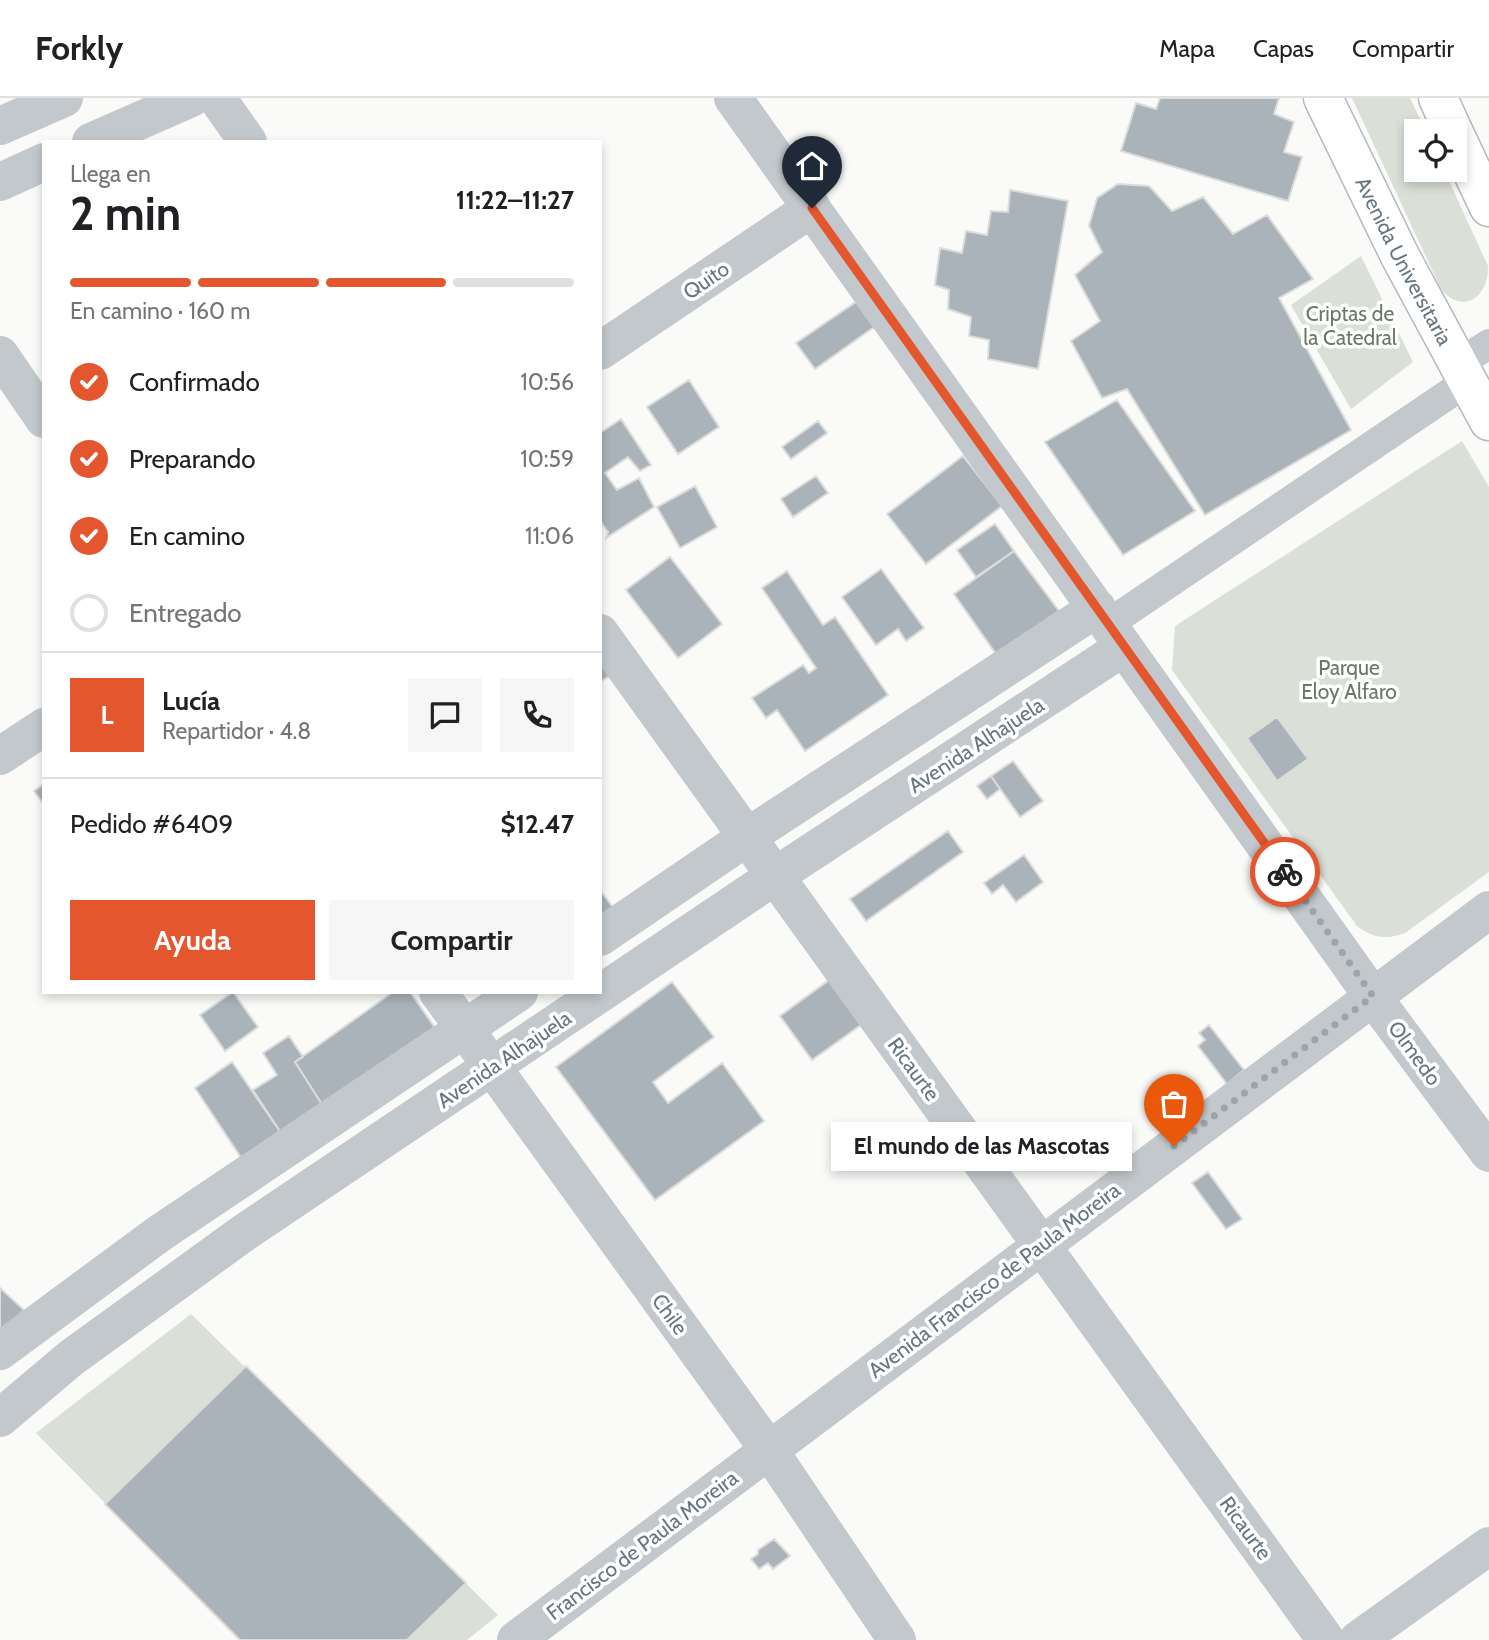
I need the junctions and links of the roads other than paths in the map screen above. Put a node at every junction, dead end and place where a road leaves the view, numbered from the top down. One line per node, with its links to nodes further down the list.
1 (64, 98): 8 (street)
2 (191, 98): 9 (street)
3 (217, 98): 10 (street)
4 (733, 98): 15 (street, Olmedo)
5 (1323, 98): 18 (main road, Avenida Universitaria)
6 (1438, 98): 7 (main road)
7 (1448, 119)
8 (0, 125)
9 (96, 140)
10 (247, 140)
11 (1467, 160): 14 (main road)
12 (42, 163): 13 (street)
13 (0, 182)
14 (1489, 207)
15 (812, 208): 16 (street, Quito); 20 (street, Olmedo)
16 (602, 350)
17 (0, 355): 19 (street)
18 (1478, 383): 20 (street)
19 (42, 416)
20 (1110, 626): 24 (street); 25 (street, Avenida Alhajuela); 32 (street, Olmedo)
21 (602, 636): 24 (street, Ricaurte)
22 (42, 728): 23 (street)
23 (0, 756)
24 (747, 837): 25 (street, Ricaurte); 27 (street)
25 (775, 876): 28 (street, Avenida Alhajuela); 36 (street, Ricaurte)
26 (1489, 910): 32 (street, Avenida Francisco de Paula Moreira)
27 (602, 936)
28 (602, 993)
29 (439, 994): 33 (street, Chile)
30 (516, 994): 33 (street)
31 (600, 994): 34 (street, Avenida Alhajuela)
32 (1373, 996): 35 (street, Olmedo); 36 (street, Avenida Francisco de Paula Moreira)
33 (464, 1030): 34 (street, Chile); 37 (street)
34 (491, 1068): 38 (street, Avenida Alhajuela); 39 (street, Chile)
35 (1489, 1153)
36 (1042, 1245): 39 (street, Avenida Francisco de Paula Moreira); 43 (street, Ricaurte)
37 (0, 1351)
38 (0, 1418)
39 (769, 1450): 41 (street, Francisco de Paula Moreira); 42 (street, Chile)
40 (1489, 1546): 44 (street)
41 (516, 1640)
42 (897, 1640)
43 (1326, 1640)
44 (1358, 1640)

